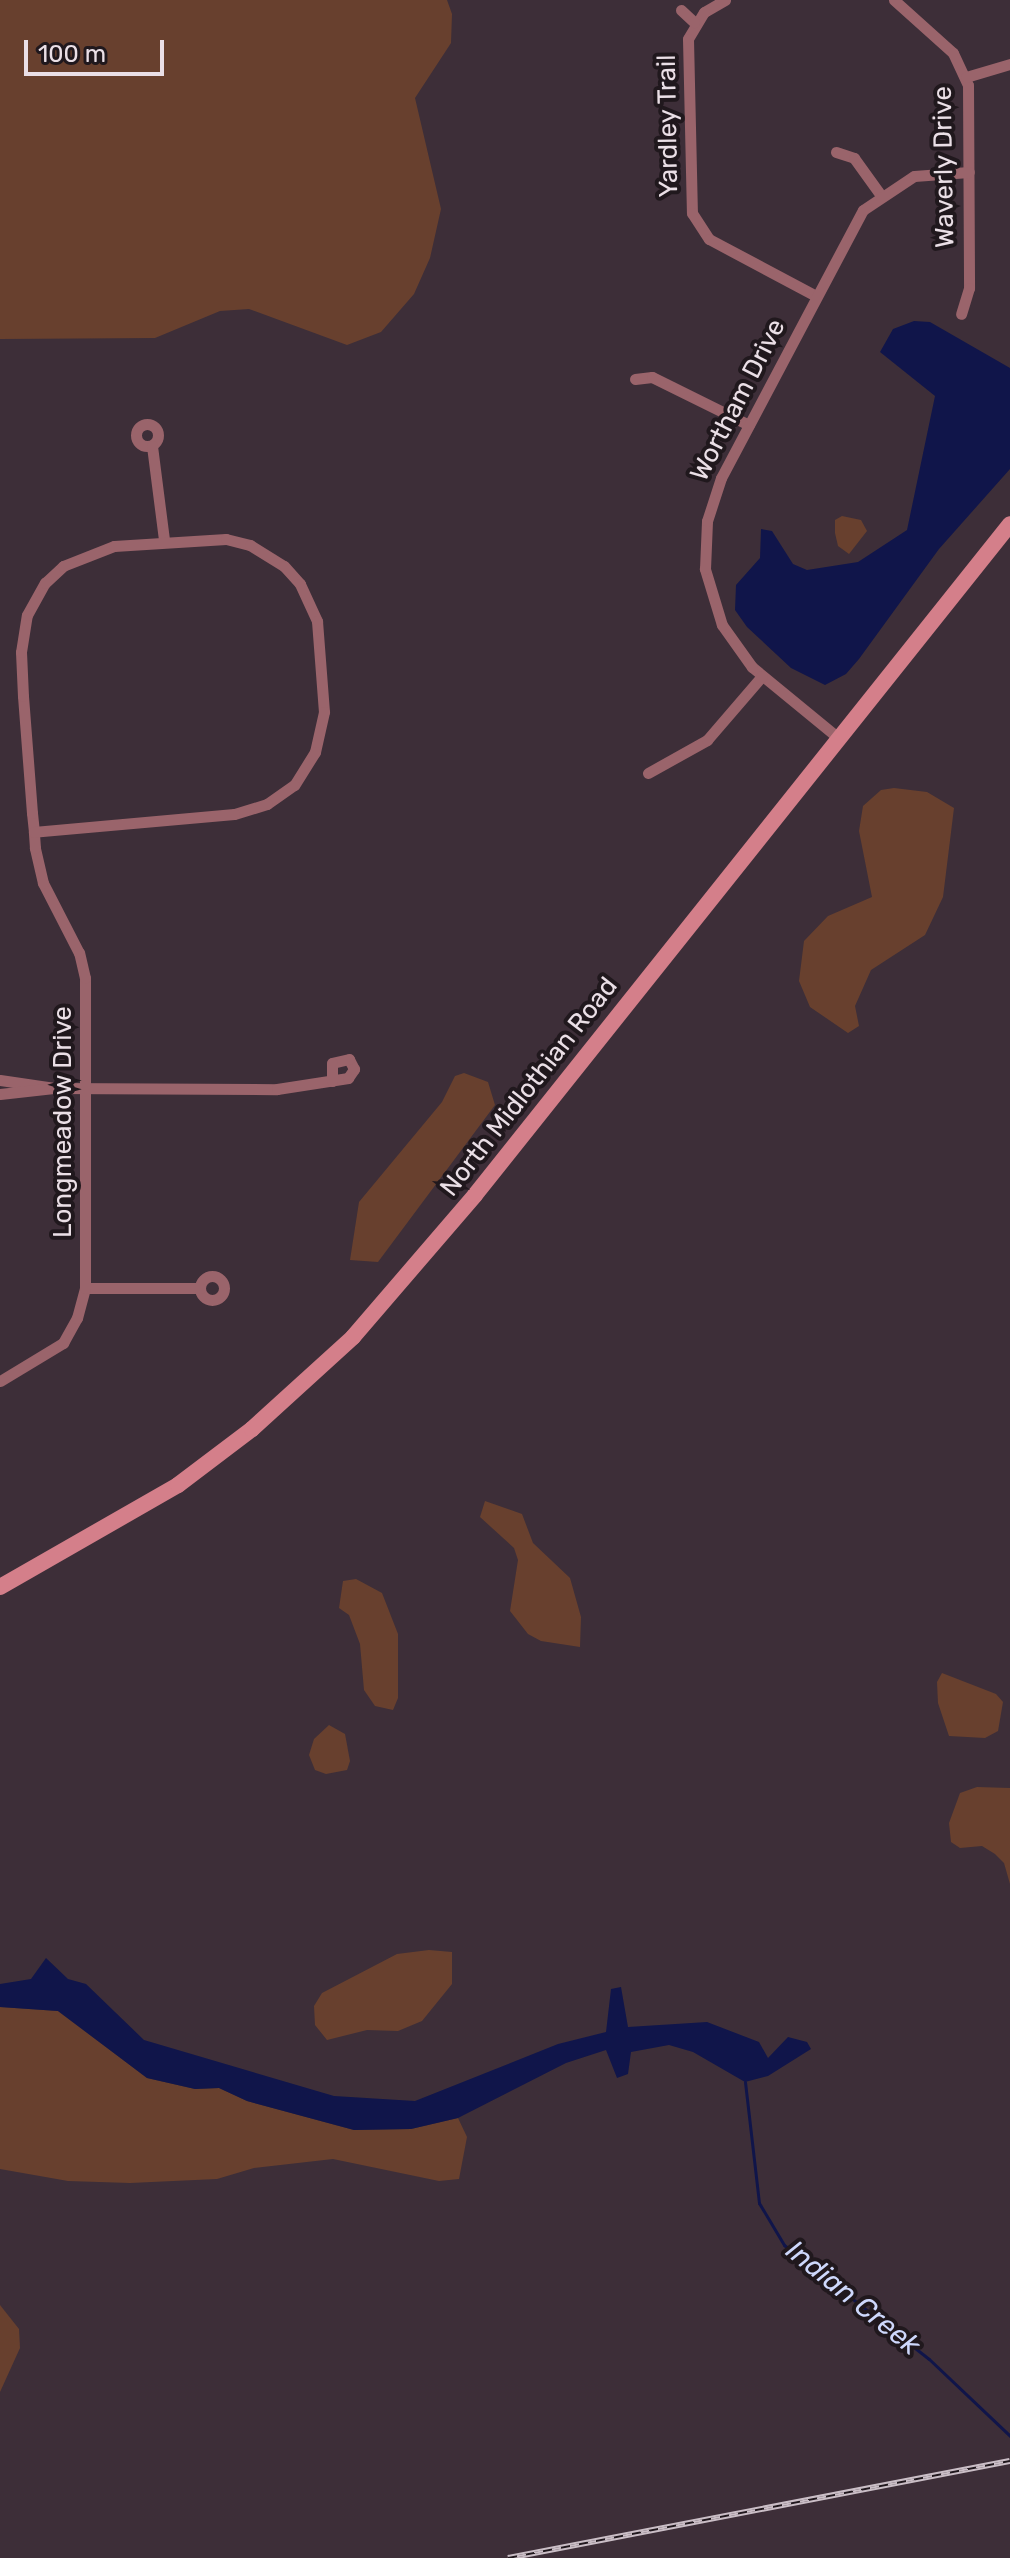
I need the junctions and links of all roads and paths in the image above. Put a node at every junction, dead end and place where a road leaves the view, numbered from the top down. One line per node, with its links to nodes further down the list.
1 (725, 0): 4 (street, Yardley Trail)
2 (894, 0): 6 (street, Waverly Drive)
3 (681, 10): 4 (street)
4 (694, 22): 10 (street, Yardley Trail)
5 (1010, 64): 6 (street)
6 (966, 77): 8 (street, Waverly Drive)
7 (836, 152): 9 (street)
8 (969, 172): 9 (street, Wortham Drive); 11 (street, Waverly Drive)
9 (880, 194): 10 (street, Wortham Drive)
10 (816, 296): 13 (street, Wortham Drive)
11 (961, 314)
12 (635, 379): 13 (street)
13 (749, 425): 17 (street, Wortham Drive)
14 (152, 446): 16 (street)
15 (1010, 524): 18 (main road, North Midlothian Road)
16 (164, 540): 20 (street, Longmeadow Drive); 20 (street, Longmeadow Drive)
17 (762, 676): 18 (street, Wortham Drive); 19 (street)
18 (836, 736): 29 (main road, North Midlothian Road)
19 (648, 773)
20 (34, 832): 24 (street, Longmeadow Drive)
21 (0, 1080): 23 (street)
22 (332, 1081): 24 (street)
23 (54, 1088): 24 (street); 25 (street)
24 (85, 1088): 26 (street, Longmeadow Drive)
25 (0, 1094)
26 (85, 1288): 27 (street); 28 (street, Longmeadow Drive)
27 (200, 1288)
28 (0, 1381)
29 (0, 1587)

